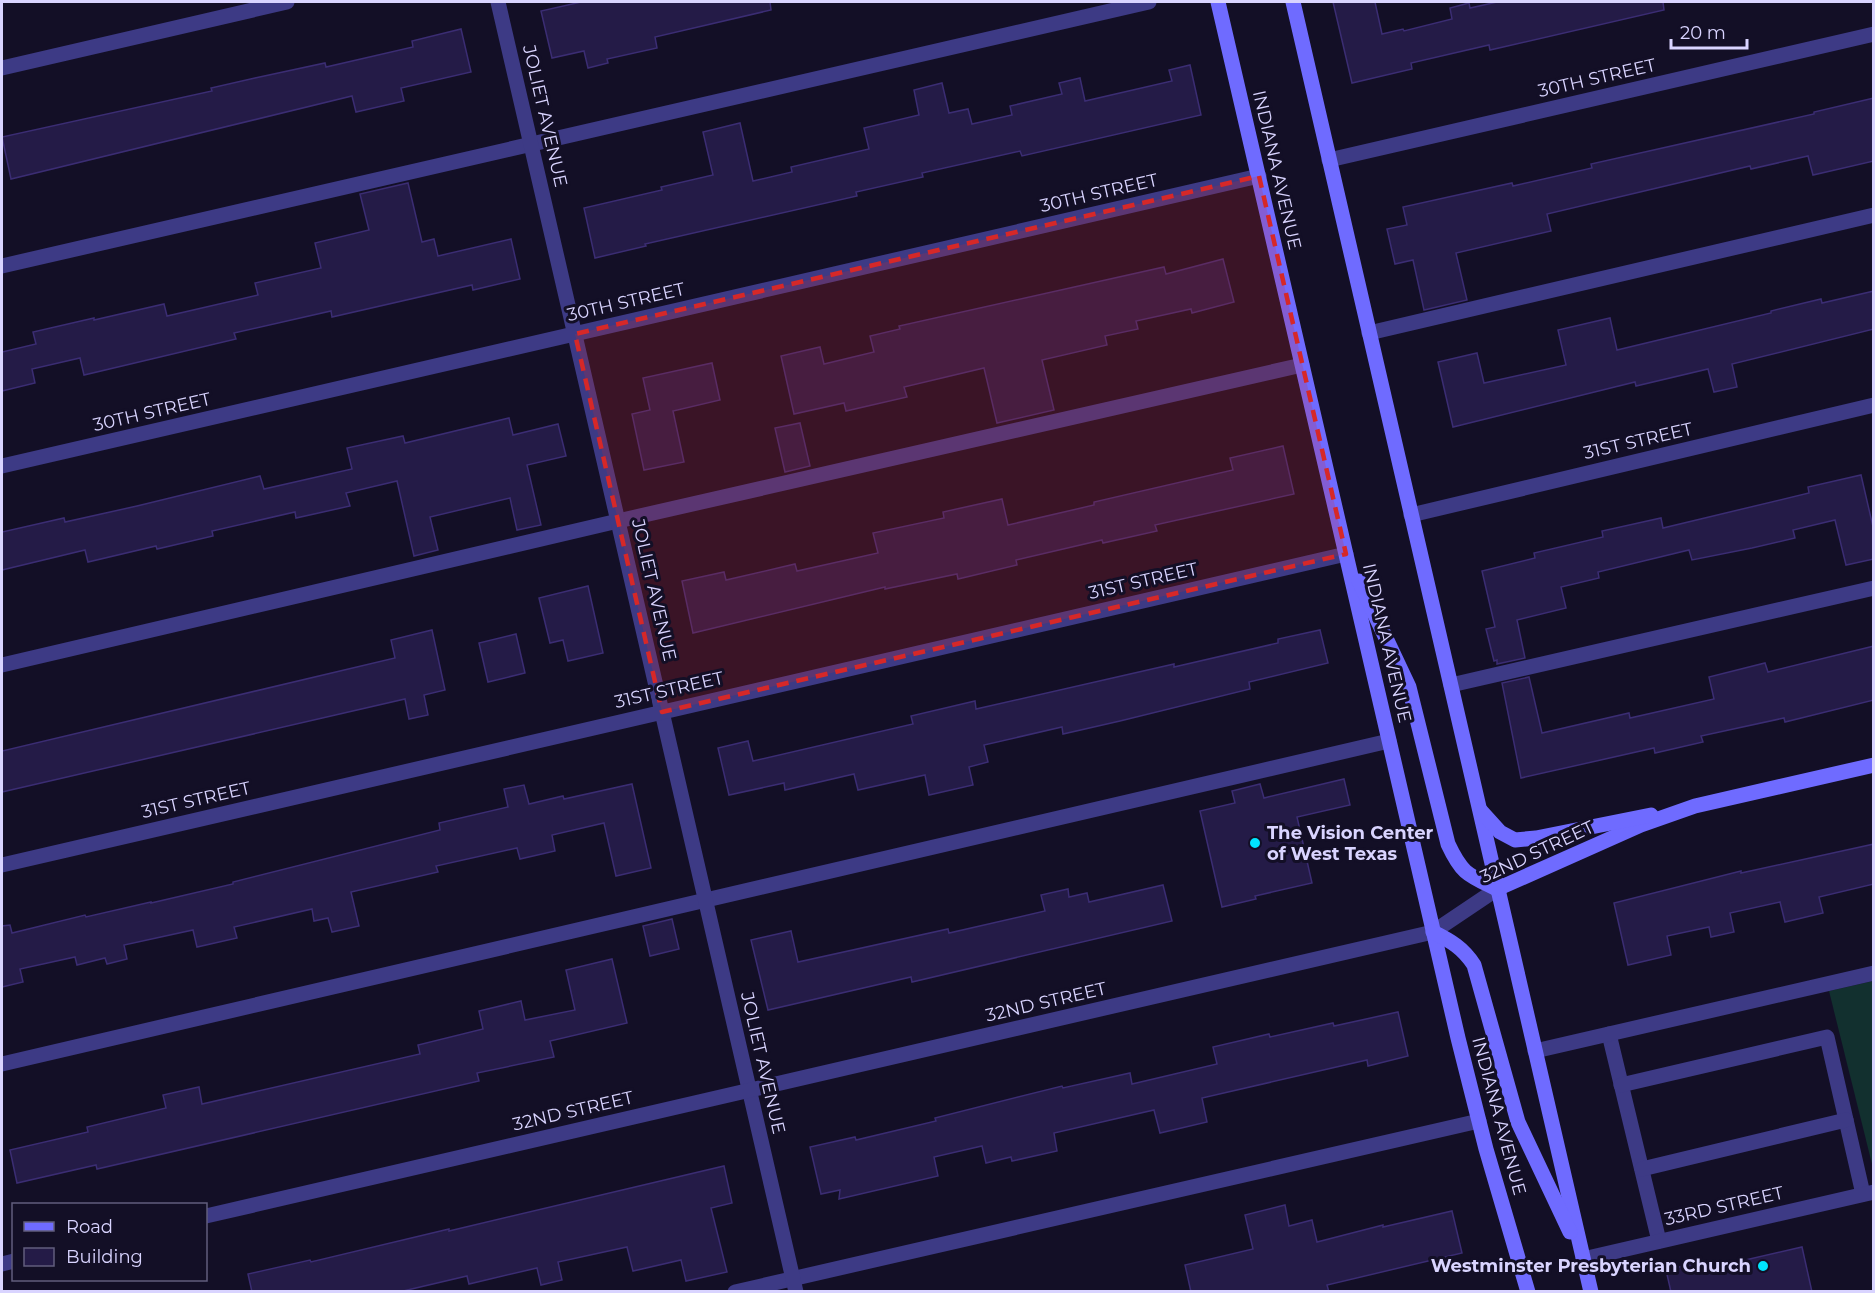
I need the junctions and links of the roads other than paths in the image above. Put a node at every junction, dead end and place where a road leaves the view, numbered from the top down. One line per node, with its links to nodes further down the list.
1 (287, 2): 7 (street)
2 (498, 2): 8 (street, JOLIET AVENUE)
3 (1149, 2): 8 (street)
4 (1218, 2): 10 (main road, INDIANA AVENUE)
5 (1293, 2): 9 (main road)
6 (1874, 34): 9 (street, 30TH STREET)
7 (2, 68)
8 (532, 145): 12 (street); 14 (street, JOLIET AVENUE)
9 (1329, 160): 13 (main road)
10 (1258, 176): 14 (street, 30TH STREET); 15 (main road, INDIANA AVENUE)
11 (1874, 215): 13 (street)
12 (2, 266)
13 (1369, 333): 18 (main road)
14 (575, 334): 17 (street, 30TH STREET); 19 (street, JOLIET AVENUE)
15 (1302, 365): 19 (street); 20 (main road, INDIANA AVENUE)
16 (1874, 405): 18 (street, 31ST STREET)
17 (2, 466)
18 (1411, 514): 23 (main road)
19 (618, 521): 22 (street); 24 (street, JOLIET AVENUE)
20 (1346, 554): 24 (street, 31ST STREET); 25 (main road, INDIANA AVENUE); 30 (main road)
21 (1874, 588): 23 (street)
22 (2, 665)
23 (1451, 685): 28 (main road)
24 (662, 712): 29 (street, 31ST STREET); 31 (street, JOLIET AVENUE)
25 (1389, 741): 31 (street); 32 (main road, INDIANA AVENUE)
26 (1874, 765): 27 (main road, 32ND STREET)
27 (1695, 806): 28 (main road); 30 (main road, 32ND STREET)
28 (1479, 810): 30 (main road)
29 (2, 865)
30 (1497, 889): 32 (street, 32ND STREET); 35 (main road)
31 (706, 901): 36 (street); 38 (street, JOLIET AVENUE)
32 (1433, 932): 38 (street, 32ND STREET); 40 (main road, INDIANA AVENUE); 45 (main road)
33 (1874, 973): 34 (street)
34 (1609, 1034): 35 (street); 37 (street)
35 (1535, 1051): 45 (main road)
36 (2, 1064)
37 (1621, 1085): 39 (street); 41 (street)
38 (749, 1091): 43 (street, 32ND STREET); 46 (street, JOLIET AVENUE)
39 (1846, 1120): 41 (street); 42 (street)
40 (1479, 1121): 46 (street); 48 (main road, INDIANA AVENUE)
41 (1642, 1169): 44 (street)
42 (1868, 1193): 44 (street, 33RD STREET)
43 (207, 1216)
44 (1659, 1242): 45 (street, 33RD STREET)
45 (1583, 1259): 49 (main road)
46 (794, 1285): 47 (street)
47 (735, 1292)
48 (1528, 1292)
49 (1591, 1292)

